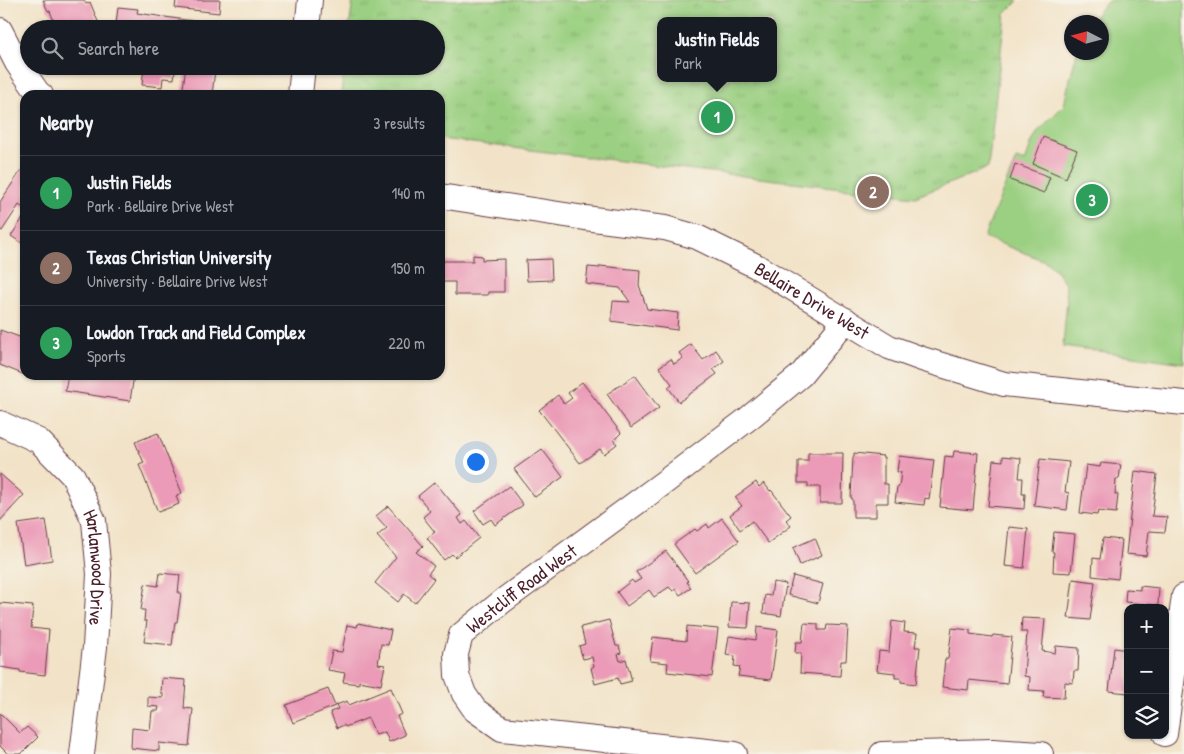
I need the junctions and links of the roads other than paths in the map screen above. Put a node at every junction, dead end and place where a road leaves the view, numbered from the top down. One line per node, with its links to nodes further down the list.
1 (310, 0): 2 (street)
2 (308, 20)
3 (0, 30): 4 (street)
4 (20, 67)
5 (25, 75): 7 (street)
6 (302, 75): 8 (street)
7 (36, 90)
8 (301, 90)
9 (445, 197): 10 (street, Bellaire Drive West)
10 (846, 320): 11 (street, Bellaire Drive West); 18 (street, Westcliff Road West)
11 (1184, 403)
12 (0, 423): 17 (street, Harlanwood Drive)
13 (1184, 596): 14 (street)
14 (1169, 706)
15 (1165, 739): 21 (street)
16 (1002, 753): 19 (street); 20 (street)
17 (82, 754)
18 (735, 754)
19 (882, 754)
20 (1040, 754)
21 (1163, 754)

